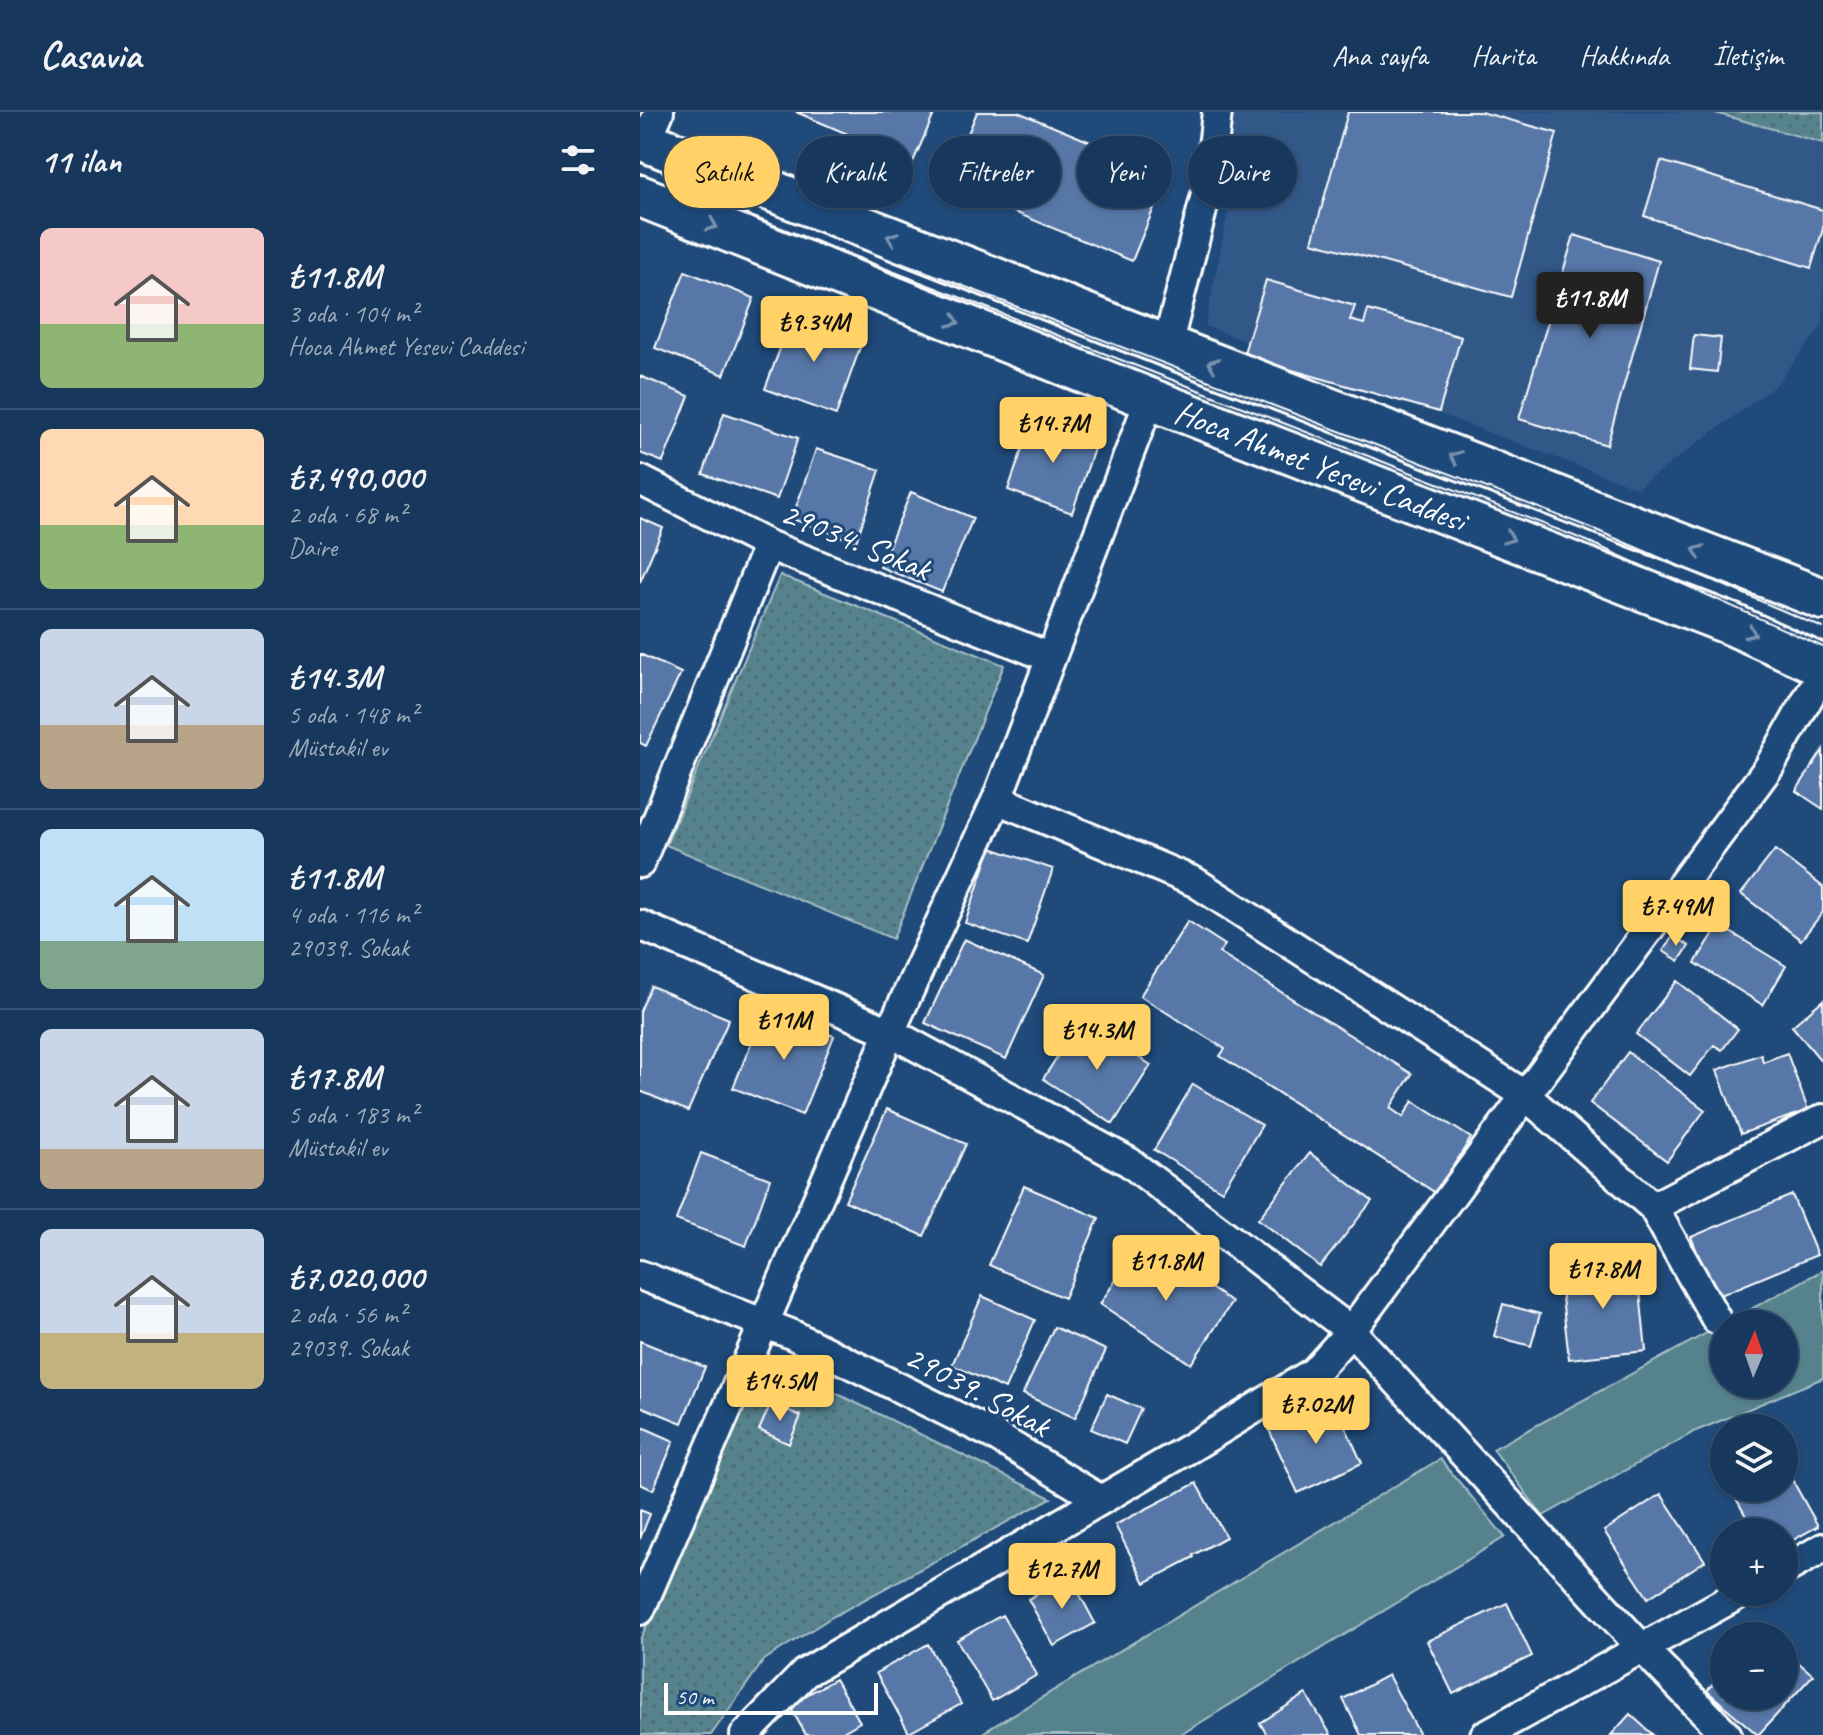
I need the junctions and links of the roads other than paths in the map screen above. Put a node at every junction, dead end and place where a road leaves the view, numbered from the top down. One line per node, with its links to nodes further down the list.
1 (1217, 112): 4 (street)
2 (648, 131): 4 (street, Hoca Ahmet Yesevi Caddesi, one-way to 2)
3 (642, 201): 5 (street, Hoca Ahmet Yesevi Caddesi, one-way to 5)
4 (1167, 346): 8 (street, Hoca Ahmet Yesevi Caddesi, one-way to 4)
5 (1150, 399): 9 (street); 10 (street, Hoca Ahmet Yesevi Caddesi, one-way to 10)
6 (640, 480): 7 (street, 29034. Sokak)
7 (768, 545): 9 (street, 29034. Sokak); 12 (street)
8 (1823, 599)
9 (1049, 657): 11 (street)
10 (1823, 669): 15 (street)
11 (997, 799): 14 (street); 15 (street)
12 (640, 863)
13 (640, 925): 14 (street)
14 (890, 1032): 20 (street); 21 (street)
15 (1525, 1095): 17 (street); 21 (street)
16 (1823, 1119): 17 (street)
17 (1653, 1207): 19 (street)
18 (640, 1275): 20 (street, 29039. Sokak)
19 (1711, 1310)
20 (763, 1323): 22 (street, 29039. Sokak); 26 (street)
21 (1351, 1331): 22 (street); 27 (street)
22 (1101, 1500): 28 (street)
23 (1823, 1548): 24 (street)
24 (1798, 1562)
25 (1718, 1606): 27 (street)
26 (640, 1610)
27 (1642, 1648): 29 (street); 30 (street)
28 (745, 1735)
29 (1485, 1735)
30 (1727, 1735)

